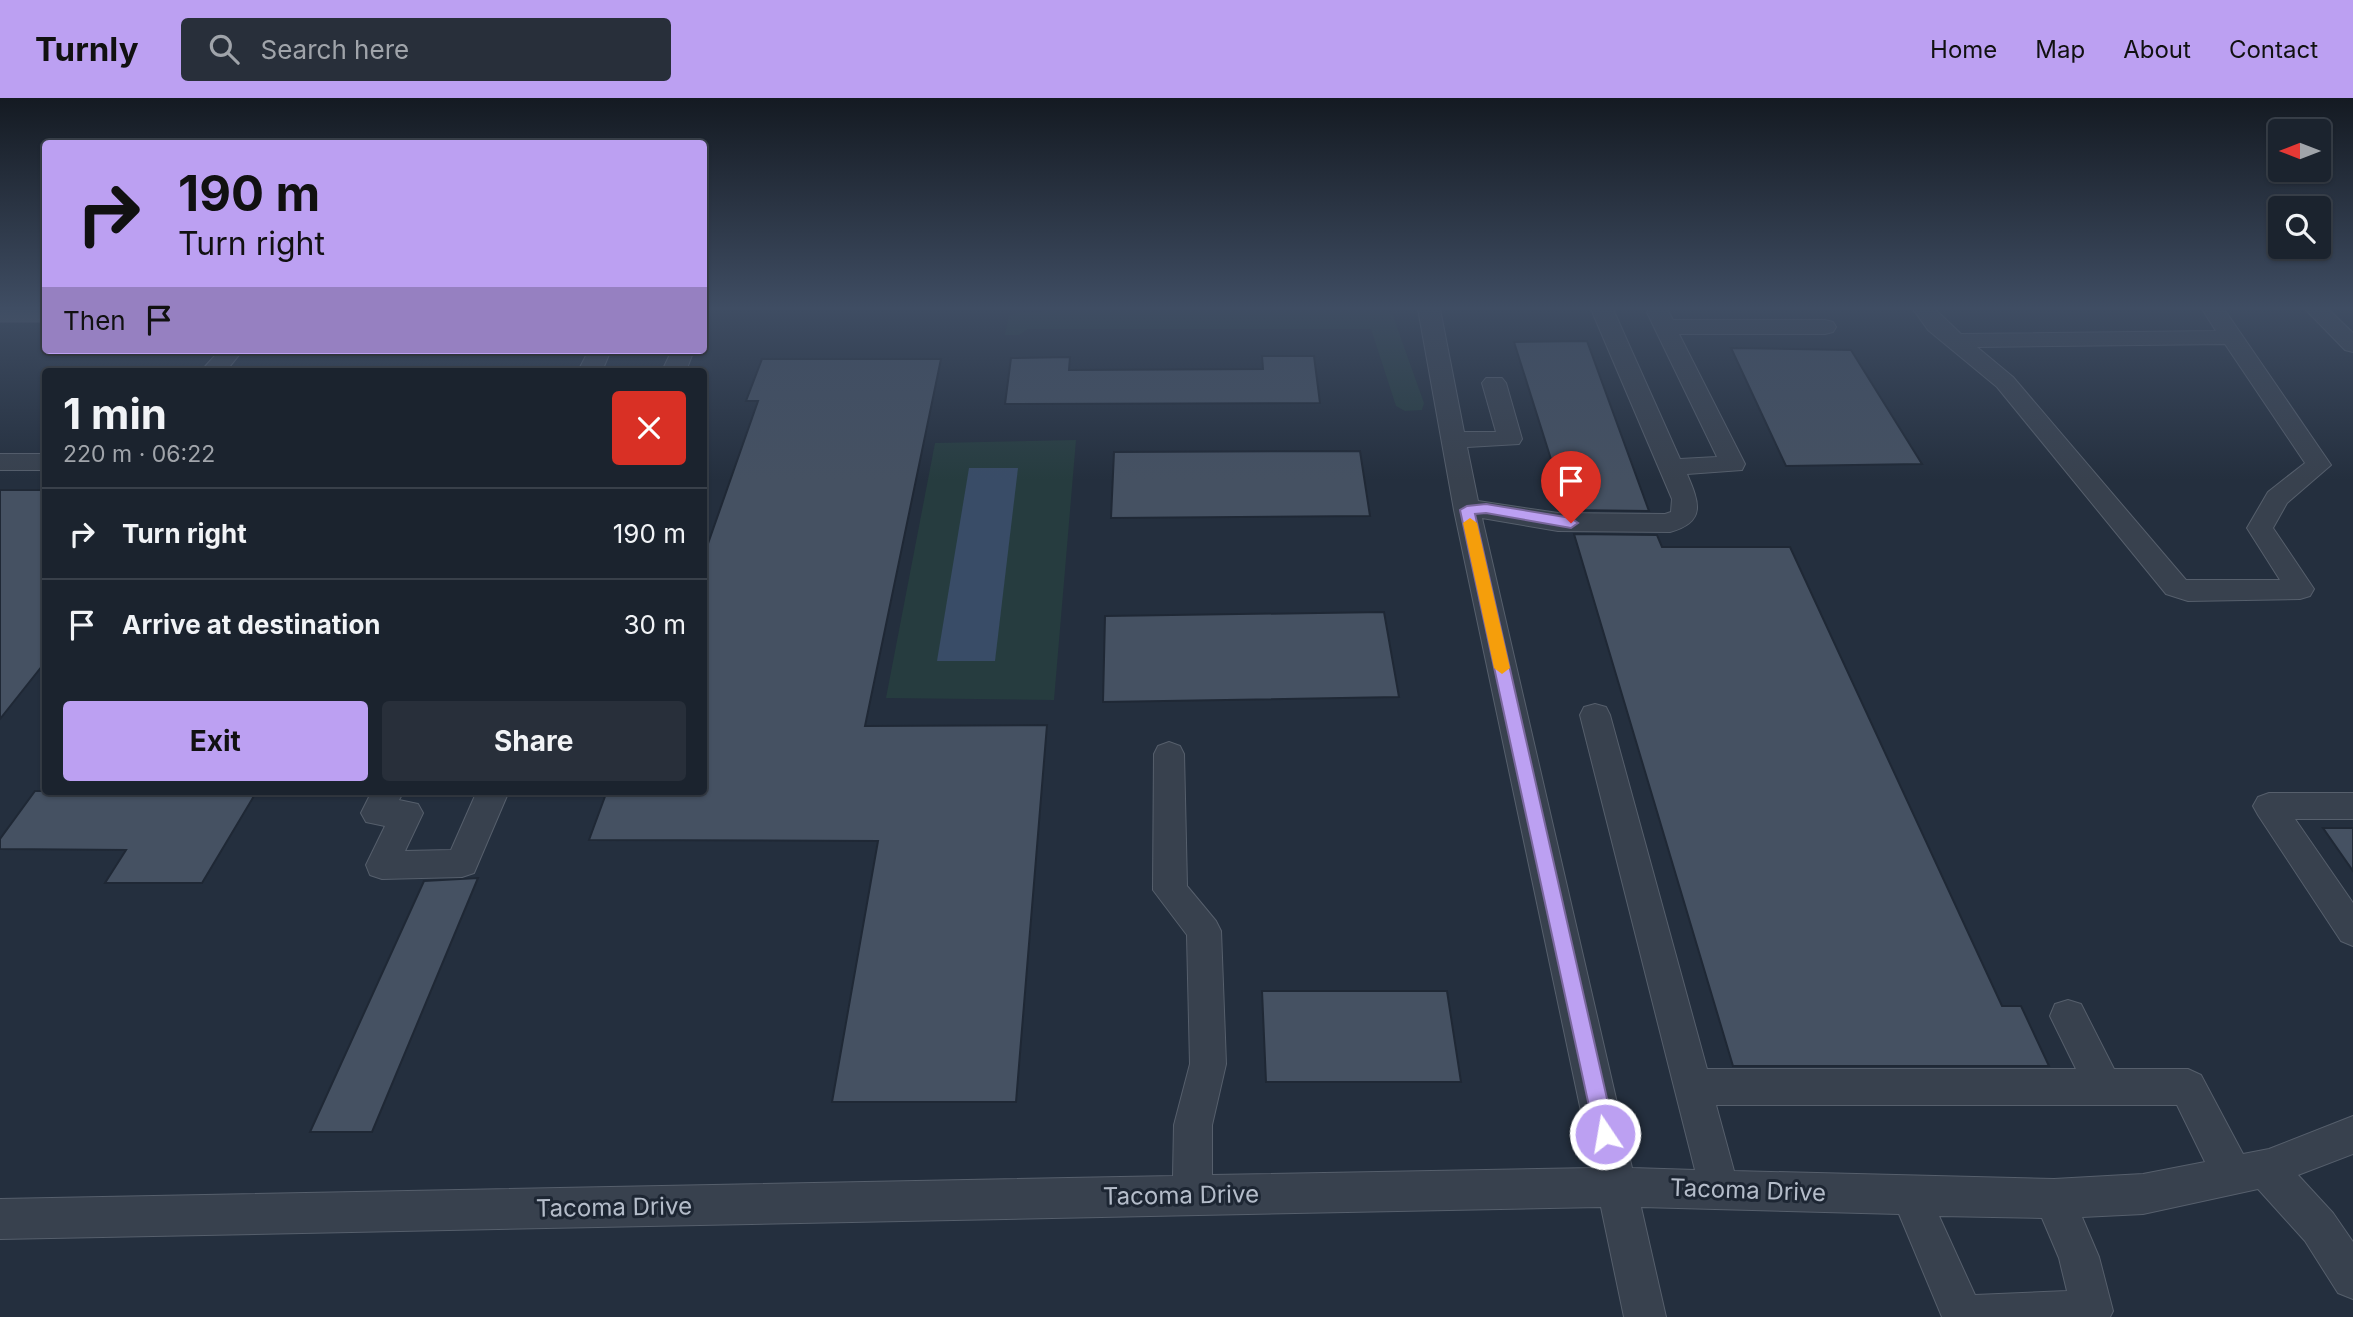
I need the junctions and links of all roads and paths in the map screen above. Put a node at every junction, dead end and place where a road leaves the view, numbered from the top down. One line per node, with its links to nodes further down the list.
1 (1440, 366): 7 (street)
2 (1627, 366): 10 (street)
3 (1685, 366): 10 (street)
4 (1985, 366): 5 (street)
5 (2252, 366)
6 (1494, 383): 7 (street)
7 (1454, 440): 11 (street)
8 (0, 462): 9 (street)
9 (42, 462)
10 (1672, 467): 11 (street)
11 (1467, 510): 23 (street)
12 (1595, 715): 19 (street)
13 (1169, 754): 25 (street)
14 (386, 795): 15 (street)
15 (491, 795)
16 (2353, 806): 17 (street)
17 (2353, 931)
18 (2068, 1016): 20 (street)
19 (1693, 1087): 20 (street); 24 (street)
20 (2105, 1089): 22 (street)
21 (2353, 1135): 22 (street, Tacoma Drive)
22 (2250, 1172): 27 (street, Tacoma Drive); 29 (street)
23 (1617, 1187): 24 (street, Tacoma Drive); 25 (street, Tacoma Drive); 30 (street)
24 (1720, 1190): 26 (street, Tacoma Drive)
25 (1192, 1195): 28 (street, Tacoma Drive)
26 (1911, 1195): 27 (street, Tacoma Drive); 31 (street)
27 (2054, 1199): 31 (street)
28 (0, 1219)
29 (2353, 1278)
30 (1645, 1317)
31 (1964, 1317)

